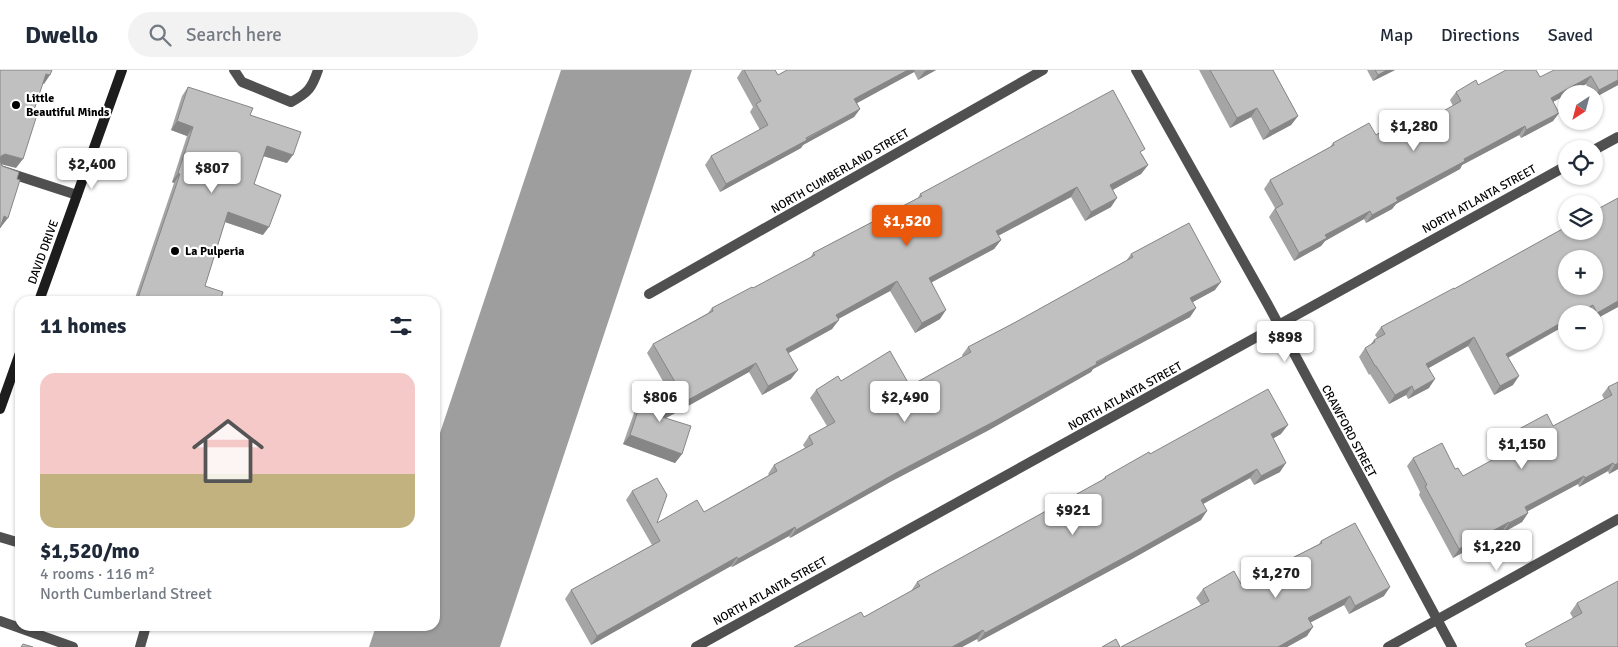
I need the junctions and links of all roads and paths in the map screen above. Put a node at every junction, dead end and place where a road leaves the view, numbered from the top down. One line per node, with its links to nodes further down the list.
1 (122, 70): 10 (main road, DAVID DRIVE)
2 (234, 70): 3 (street)
3 (318, 70)
4 (1043, 70): 11 (street, NORTH CUMBERLAND STREET)
5 (1136, 70): 13 (street, CRAWFORD STREET)
6 (1618, 137): 7 (street)
7 (1603, 145)
8 (0, 170): 10 (street)
9 (1558, 170): 13 (street, NORTH ATLANTA STREET)
10 (77, 195): 12 (main road, DAVID DRIVE)
11 (649, 294)
12 (41, 296)
13 (1278, 325): 19 (street, CRAWFORD STREET); 24 (street, NORTH ATLANTA STREET)
14 (15, 367): 15 (main road)
15 (0, 409)
16 (1618, 519): 19 (street)
17 (0, 537): 18 (street)
18 (15, 542)
19 (1437, 620): 27 (street); 28 (street, CRAWFORD STREET)
20 (0, 621): 21 (street)
21 (15, 626)
22 (28, 631): 25 (street)
23 (145, 631): 26 (street)
24 (698, 646)
25 (73, 647)
26 (140, 647)
27 (1388, 647)
28 (1452, 647)

